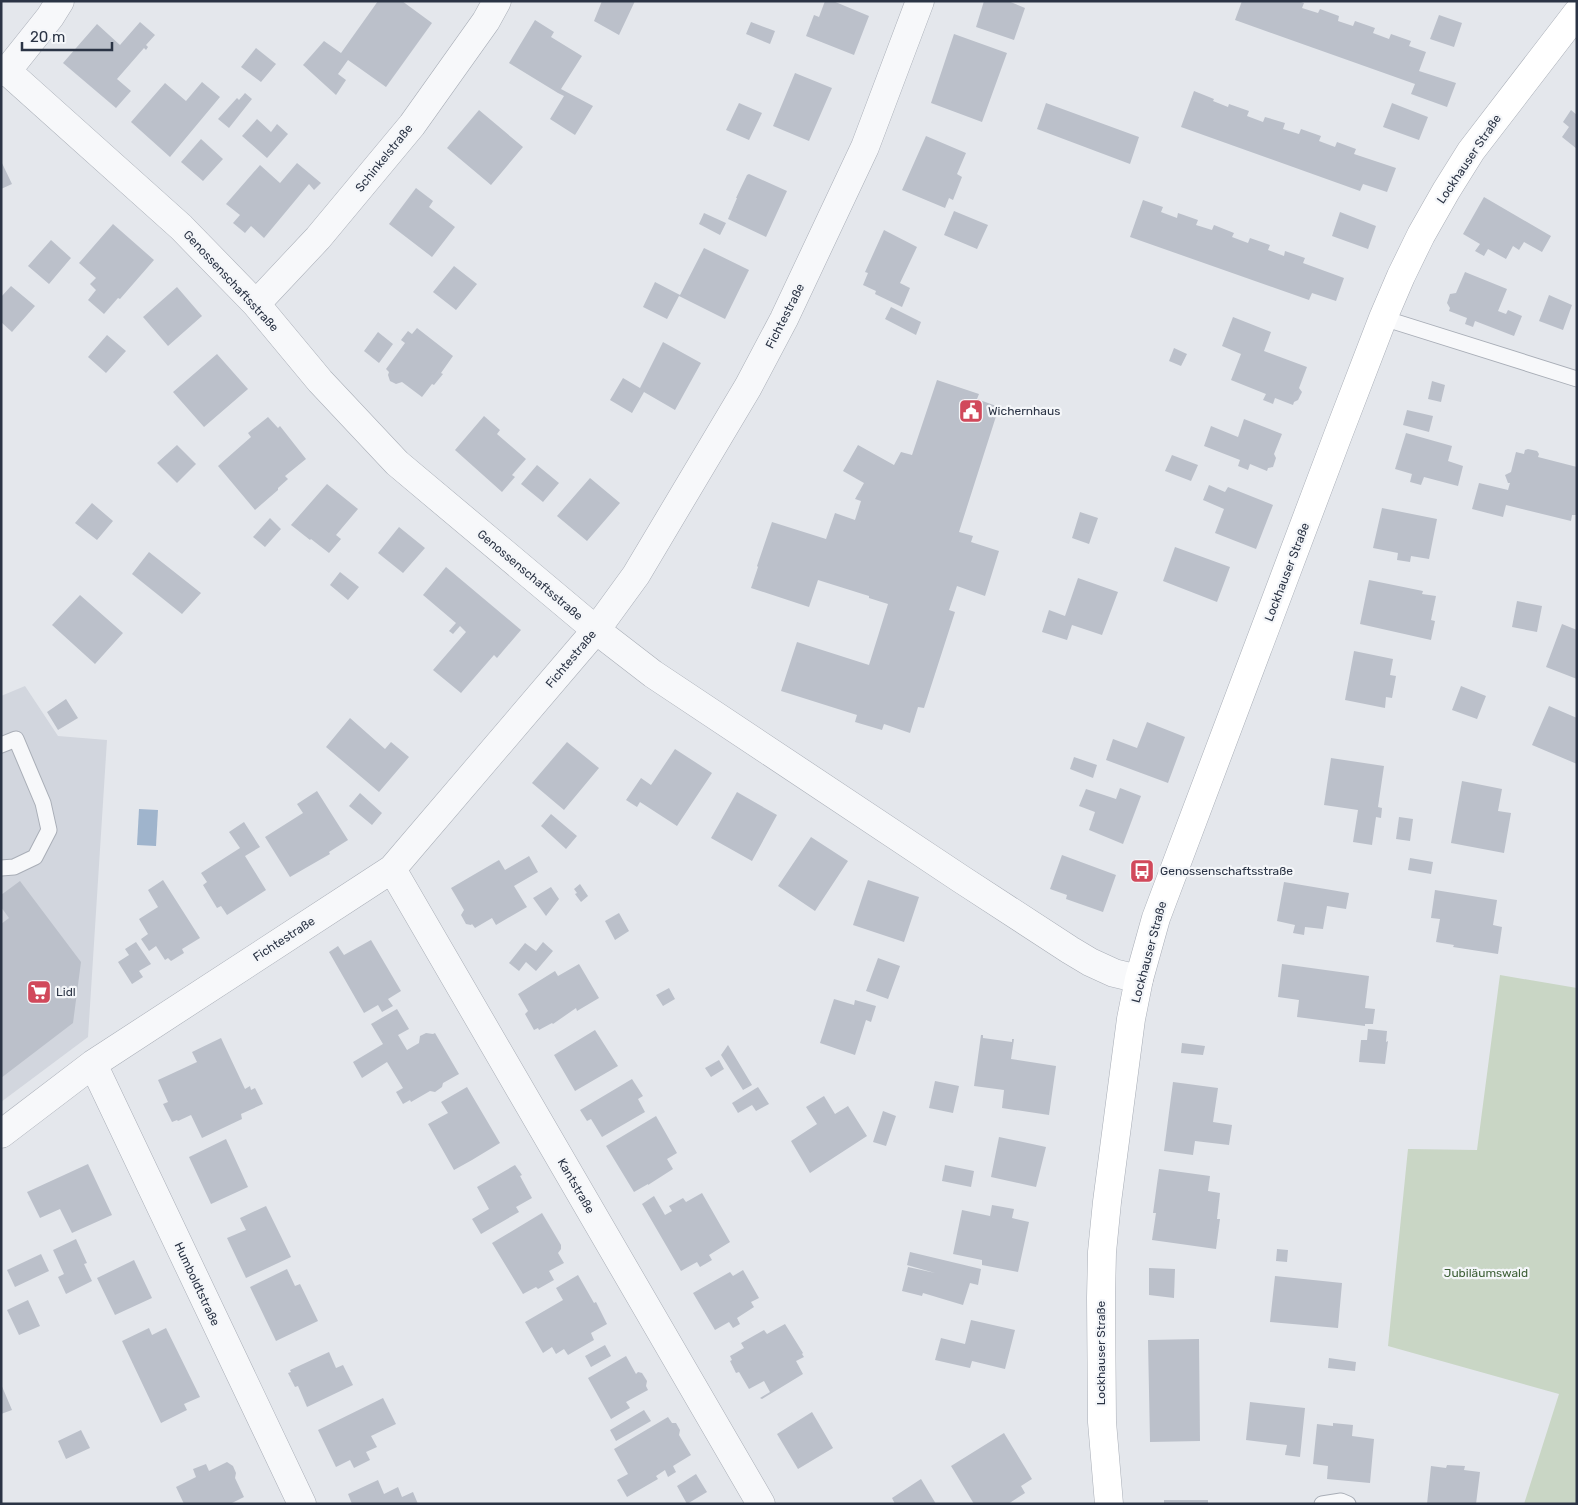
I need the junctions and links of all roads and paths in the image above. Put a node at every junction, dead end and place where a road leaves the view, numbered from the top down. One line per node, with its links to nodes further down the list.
1 (60, 1): 5 (street)
2 (497, 1): 6 (street, Schinkelstraße)
3 (920, 1): 9 (street, Fichtestraße)
4 (1577, 13): 7 (street, Lockhauser Straße)
5 (4, 71): 6 (street, Genossenschaftsstraße)
6 (256, 304): 9 (street, Genossenschaftsstraße)
7 (1383, 318): 8 (lane); 13 (street, Lockhauser Straße)
8 (1577, 379)
9 (596, 630): 12 (street, Fichtestraße); 13 (street, Genossenschaftsstraße)
10 (1, 745): 11 (lane)
11 (1, 868)
12 (392, 869): 14 (street, Fichtestraße); 17 (street, Kantstraße)
13 (1139, 979): 18 (street, Lockhauser Straße)
14 (92, 1064): 15 (street, Fichtestraße); 16 (street, Humboldtstraße)
15 (1, 1134)
16 (302, 1504)
17 (761, 1504)
18 (1108, 1504)
19 (1322, 1504): 20 (lane)
20 (1348, 1504)

